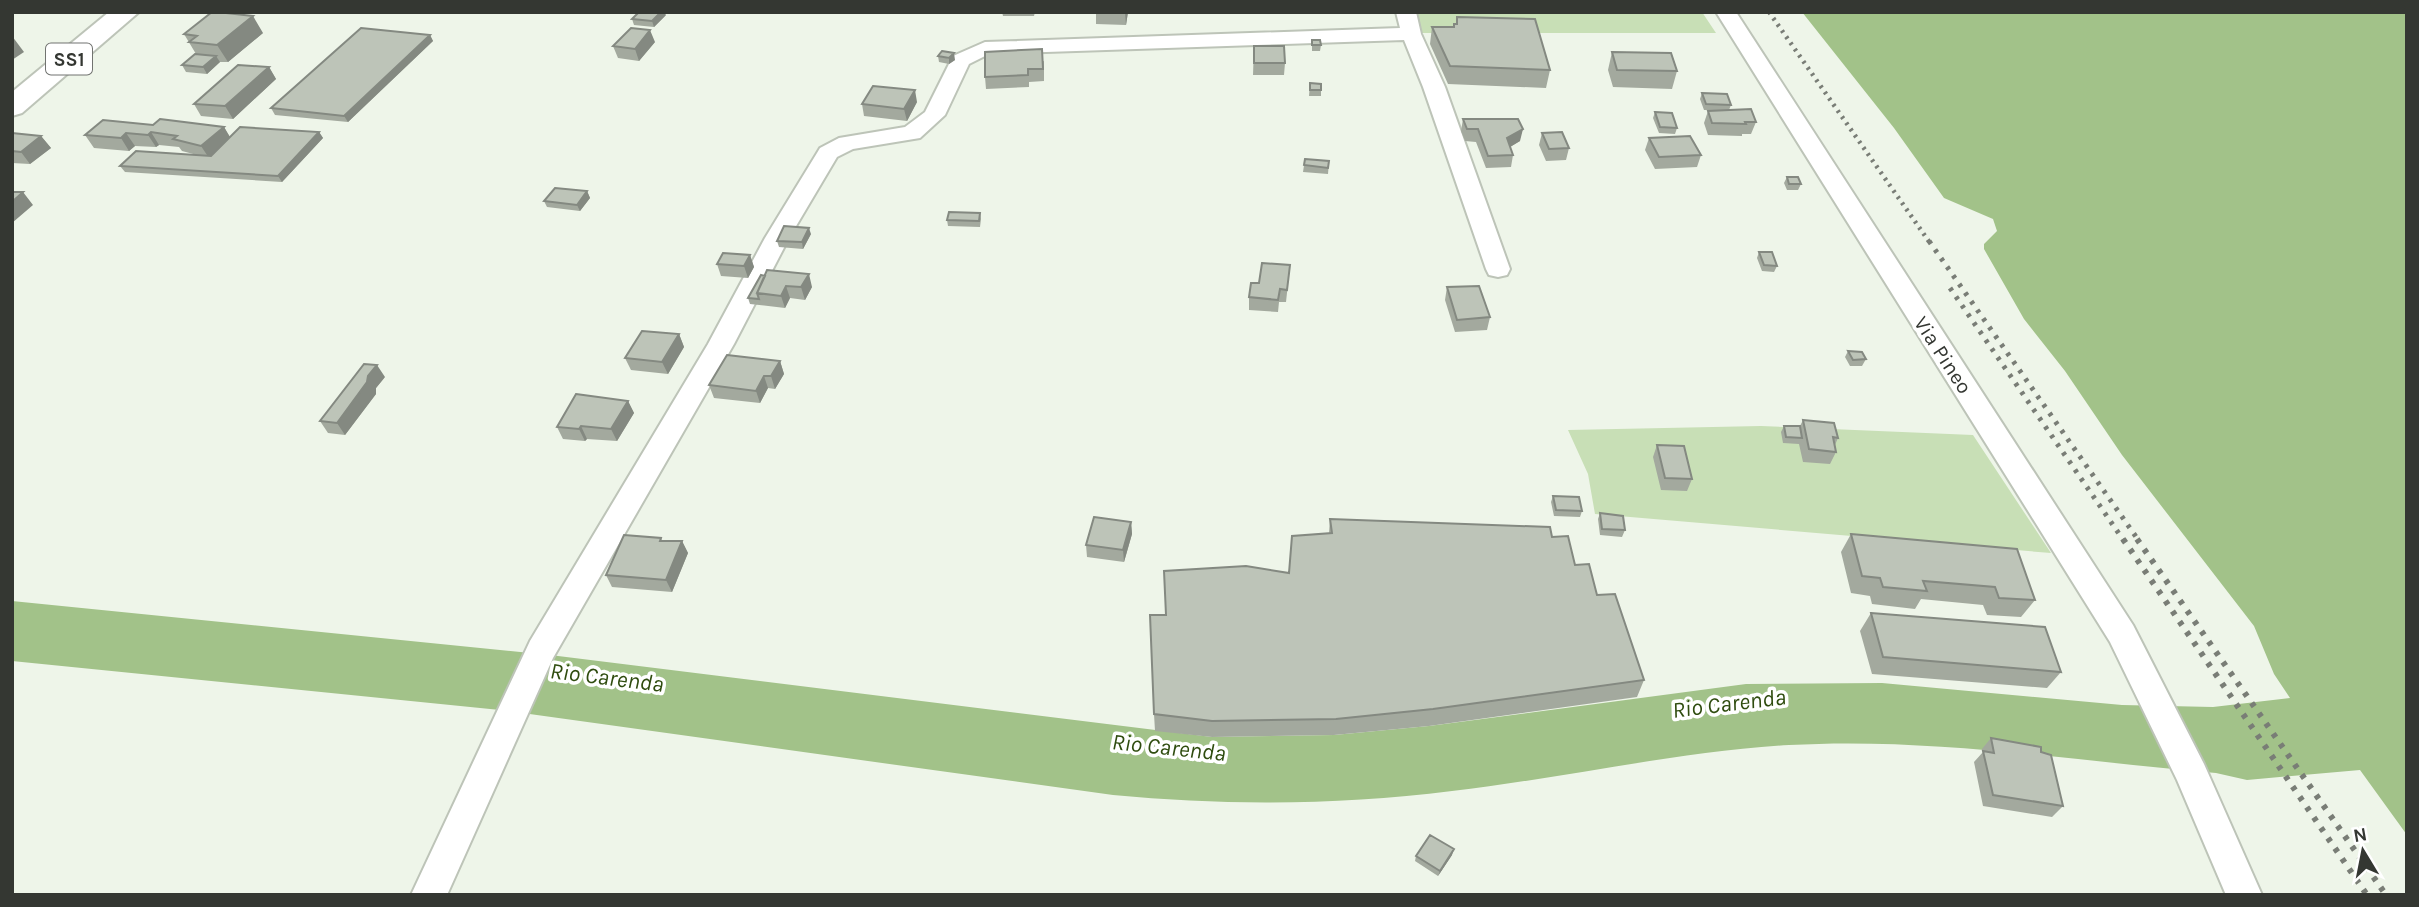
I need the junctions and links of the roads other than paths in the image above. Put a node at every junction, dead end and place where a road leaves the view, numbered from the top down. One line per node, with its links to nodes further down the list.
1 (126, 12): 4 (main road, SS1)
2 (1726, 12): 7 (street, Via Pineo)
3 (1409, 23): 5 (street); 6 (street)
4 (12, 107)
5 (1498, 269)
6 (429, 895)
7 (2244, 895)

